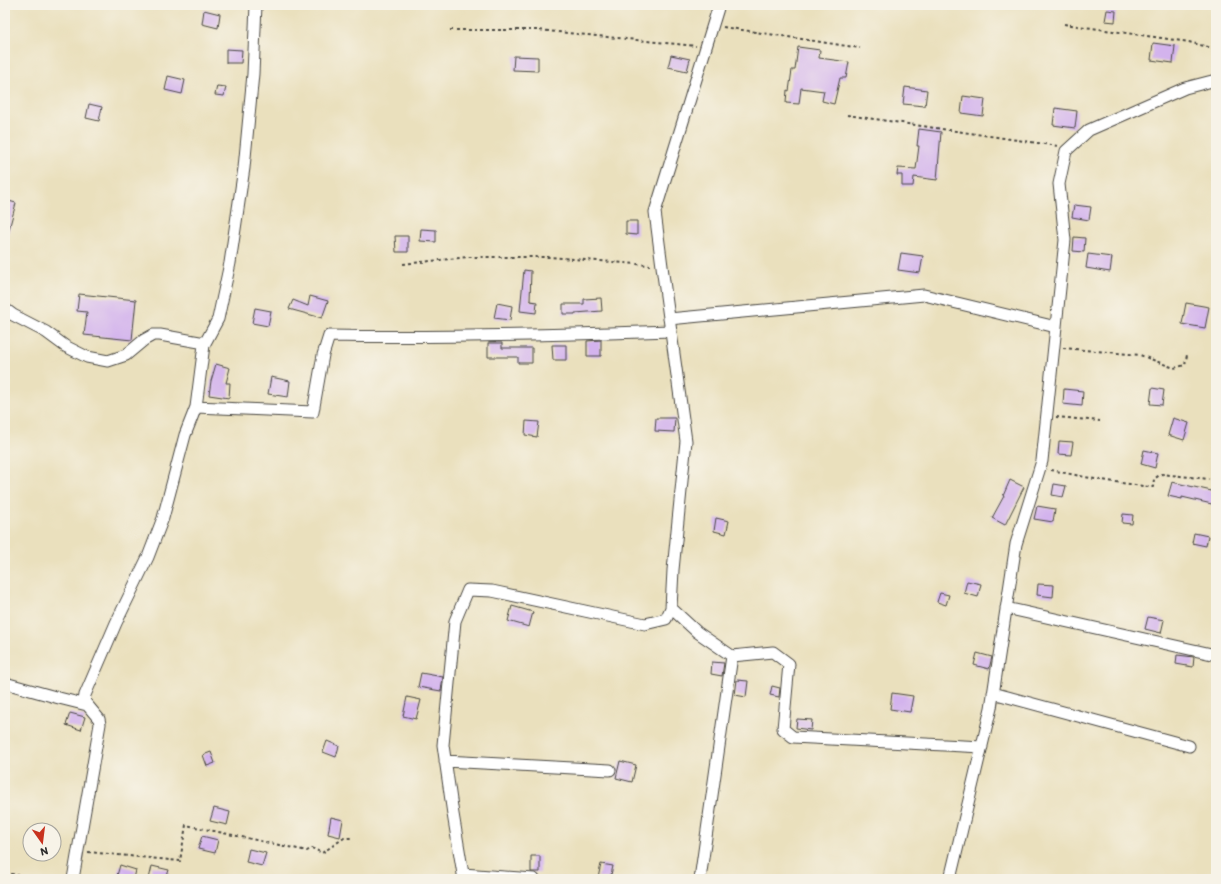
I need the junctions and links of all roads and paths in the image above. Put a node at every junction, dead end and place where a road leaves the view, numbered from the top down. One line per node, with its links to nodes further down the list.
1 (256, 5): 18 (street)
2 (718, 5): 4 (street)
3 (1064, 24): 8 (path)
4 (712, 26): 6 (street); 7 (path)
5 (450, 30): 6 (path)
6 (706, 47): 13 (street)
7 (860, 48)
8 (1216, 48)
9 (1216, 80): 11 (street)
10 (847, 115): 11 (path)
11 (1069, 148): 16 (street)
12 (403, 264): 13 (path)
13 (662, 266): 15 (street)
14 (5, 309): 18 (street)
15 (669, 319): 16 (street); 17 (street)
16 (1056, 326): 19 (street)
17 (671, 331): 21 (street); 26 (street)
18 (205, 343): 21 (street)
19 (1054, 346): 20 (path); 22 (street)
20 (1187, 355)
21 (196, 407): 32 (street)
22 (1047, 416): 23 (path); 24 (street)
23 (1100, 421)
24 (1040, 469): 25 (path); 27 (street)
25 (1209, 479)
26 (671, 608): 29 (street); 35 (street)
27 (1006, 608): 28 (street); 31 (street)
28 (1216, 654)
29 (732, 656): 34 (street); 44 (street)
30 (5, 683): 32 (street)
31 (993, 693): 33 (street); 34 (street)
32 (87, 705): 38 (street)
33 (1188, 746)
34 (982, 747): 45 (street)
35 (445, 761): 36 (street); 40 (street)
36 (610, 770)
37 (353, 838): 38 (path)
38 (78, 851): 42 (street)
39 (5, 873): 41 (path)
40 (463, 876): 43 (street)
41 (41, 879)
42 (73, 879)
43 (534, 879)
44 (700, 879)
45 (950, 879)

